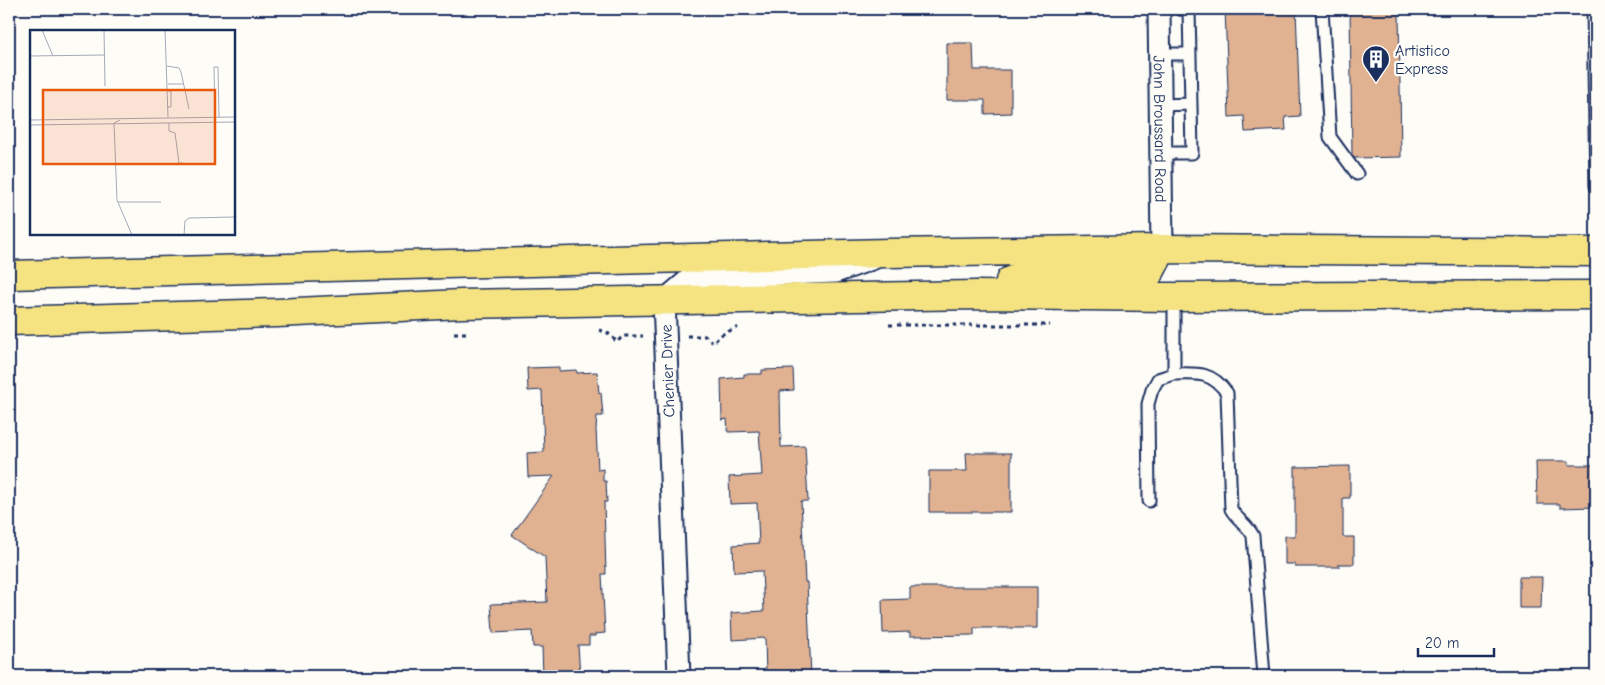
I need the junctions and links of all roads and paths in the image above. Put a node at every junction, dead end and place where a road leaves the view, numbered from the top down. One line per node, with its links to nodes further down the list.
1 (1159, 9): 5 (street, John Broussard Road)
2 (1180, 9): 6 (lane)
3 (1322, 9): 10 (lane)
4 (1593, 9): 11 (lane)
5 (1160, 54): 6 (lane); 8 (street, John Broussard Road)
6 (1190, 54): 7 (lane)
7 (1191, 104): 8 (lane); 9 (lane)
8 (1160, 105): 9 (street, John Broussard Road)
9 (1161, 153): 12 (street, John Broussard Road)
10 (1357, 174)
11 (1596, 186)
12 (1162, 249): 13 (main road); 14 (main road); 16 (main road)
13 (1596, 252)
14 (888, 253): 15 (main road); 19 (street, Chenier Drive)
15 (9, 275)
16 (976, 294): 18 (main road); 19 (main road)
17 (1596, 295): 18 (main road)
18 (1174, 297): 21 (lane)
19 (664, 301): 20 (main road); 23 (street, Chenier Drive)
20 (9, 321)
21 (1174, 374): 22 (lane); 24 (lane)
22 (1149, 501)
23 (678, 676)
24 (1264, 676)

